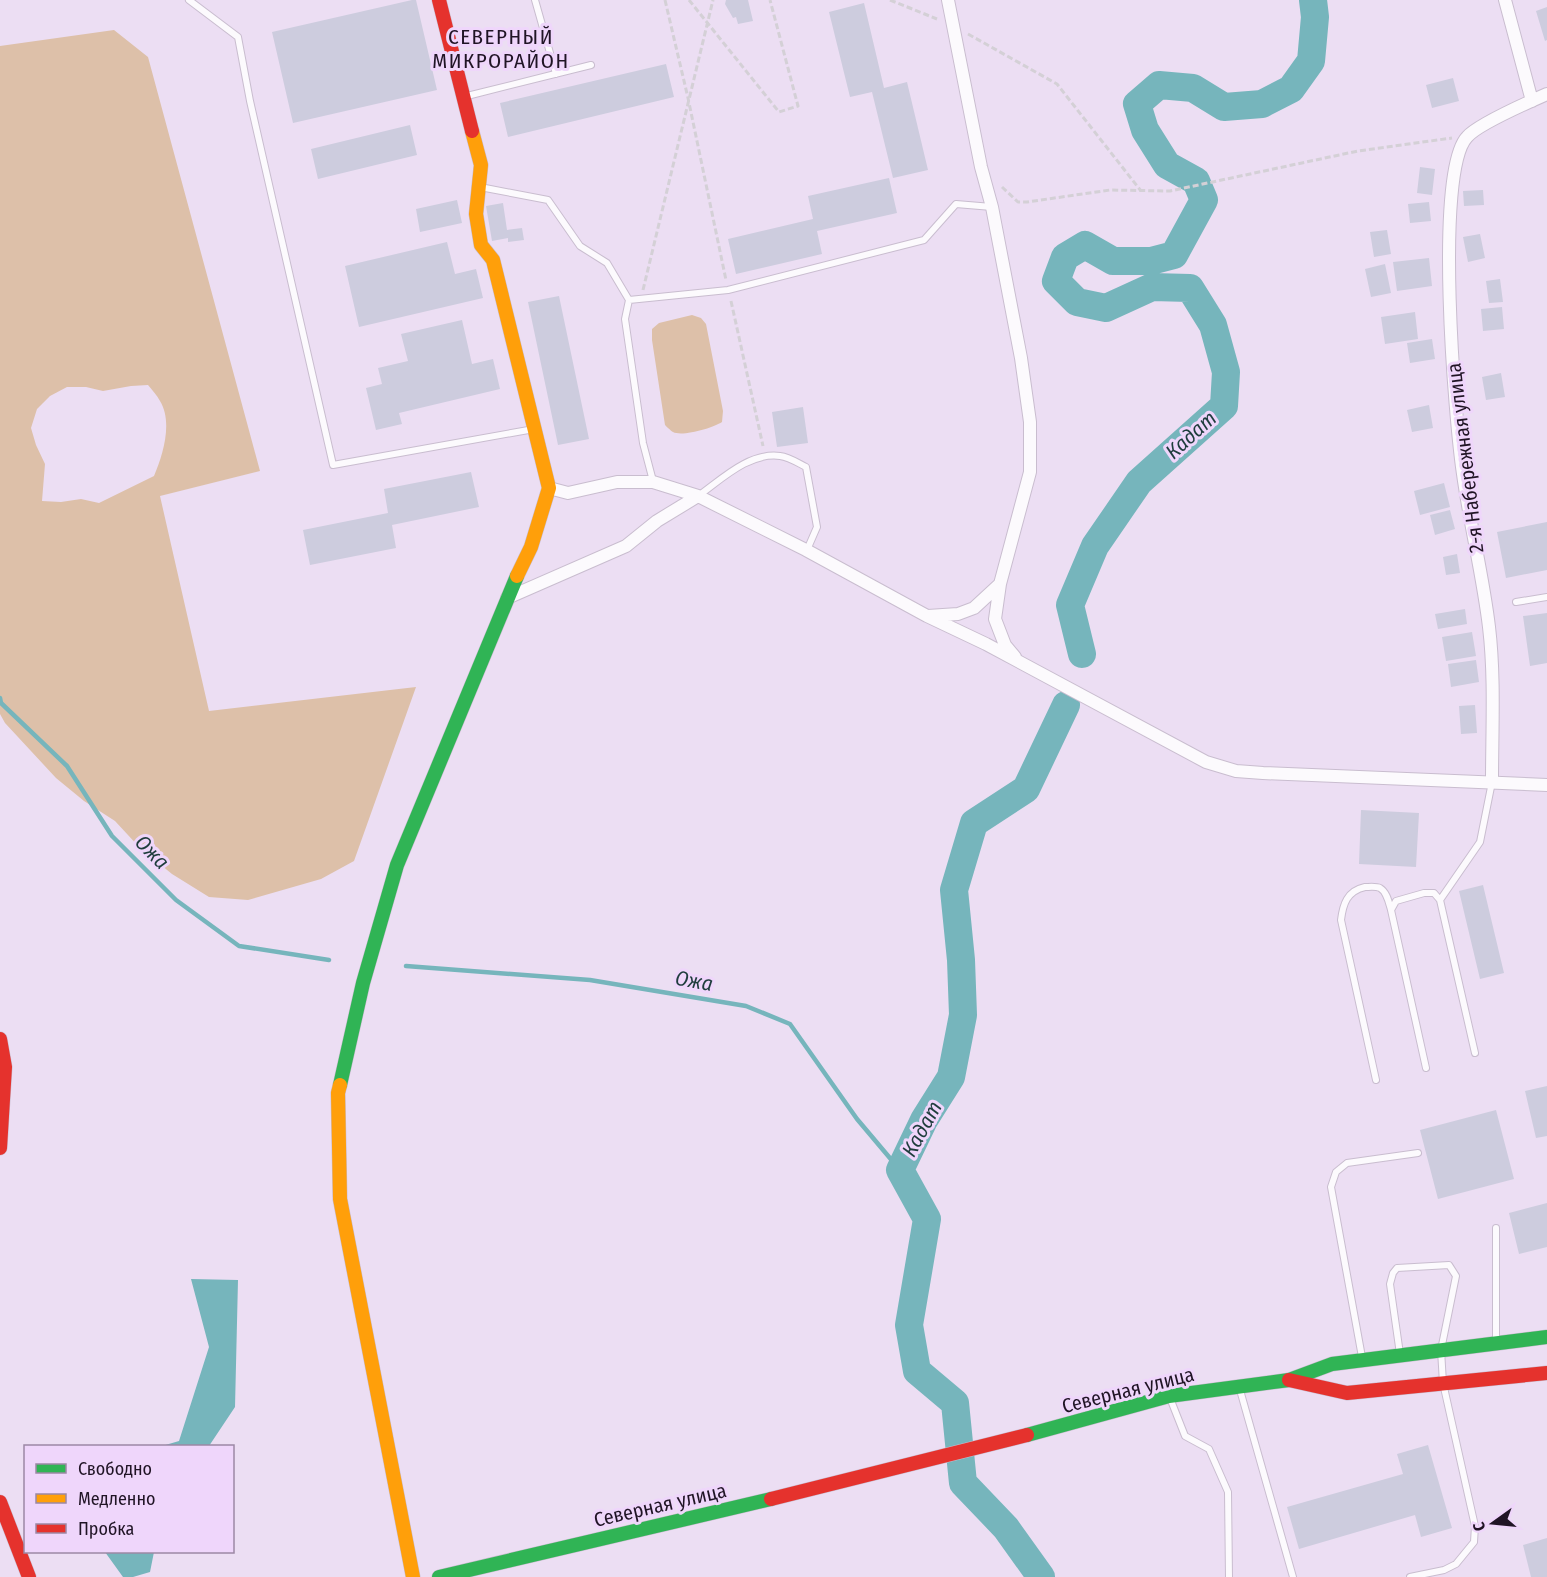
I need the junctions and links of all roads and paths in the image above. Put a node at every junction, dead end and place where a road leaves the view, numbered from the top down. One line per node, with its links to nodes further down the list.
1 (189, 0): 27 (lane)
2 (439, 0): 16 (street)
3 (535, 0): 14 (lane)
4 (665, 0): 17 (path)
5 (689, 0): 11 (path)
6 (713, 0): 11 (path)
7 (770, 0): 11 (path)
8 (890, 0): 12 (path)
9 (948, 0): 12 (street)
10 (1506, 0): 18 (street)
11 (706, 21): 17 (path)
12 (953, 25): 20 (street); 22 (path)
13 (591, 65): 14 (lane)
14 (556, 74): 16 (lane)
15 (1547, 94): 18 (street)
16 (464, 97): 21 (street)
17 (688, 98): 24 (path); 25 (path)
18 (1532, 101): 19 (street)
19 (1466, 137): 22 (path); 39 (street, 2-я Набережная улица)
20 (981, 167): 22 (path); 23 (street)
21 (479, 187): 26 (lane); 27 (street)
22 (1141, 190)
23 (992, 207): 24 (lane); 33 (street)
24 (728, 290): 25 (lane); 28 (path)
25 (641, 297): 26 (lane)
26 (629, 300): 29 (lane)
27 (534, 429): 30 (street)
28 (765, 456): 31 (lane); 32 (lane)
29 (653, 482): 30 (street); 31 (street)
30 (549, 488): 35 (street)
31 (698, 496): 32 (street); 35 (street)
32 (806, 550): 37 (street)
33 (1000, 584): 37 (street); 38 (street)
34 (1547, 597): 36 (lane)
35 (507, 598): 62 (street)
36 (1515, 603)
37 (927, 616): 38 (street)
38 (1017, 661): 39 (street)
39 (1492, 781): 40 (street); 41 (lane)
40 (1547, 785)
41 (1440, 900): 42 (lane); 44 (lane)
42 (1391, 910): 45 (lane); 46 (lane)
43 (0, 1039): 47 (street)
44 (1475, 1053)
45 (1426, 1068)
46 (1376, 1080)
47 (0, 1148)
48 (1418, 1153): 54 (lane)
49 (1496, 1228): 51 (lane)
50 (1547, 1337): 51 (street, Северная улица)
51 (1496, 1343): 52 (street, Северная улица)
52 (1442, 1350): 53 (street, Северная улица); 53 (lane); 57 (lane)
53 (1400, 1356): 54 (street, Северная улица)
54 (1363, 1360): 56 (street, Северная улица)
55 (1547, 1374): 57 (street, Северная улица)
56 (1289, 1380): 57 (street, Северная улица); 58 (street, Северная улица)
57 (1443, 1383): 66 (lane)
58 (1239, 1387): 59 (street, Северная улица); 65 (lane)
59 (1169, 1396): 63 (street, Северная улица); 64 (lane)
60 (0, 1502): 61 (street)
61 (29, 1577)
62 (413, 1577)
63 (439, 1577)
64 (1229, 1577)
65 (1293, 1577)
66 (1410, 1577)

